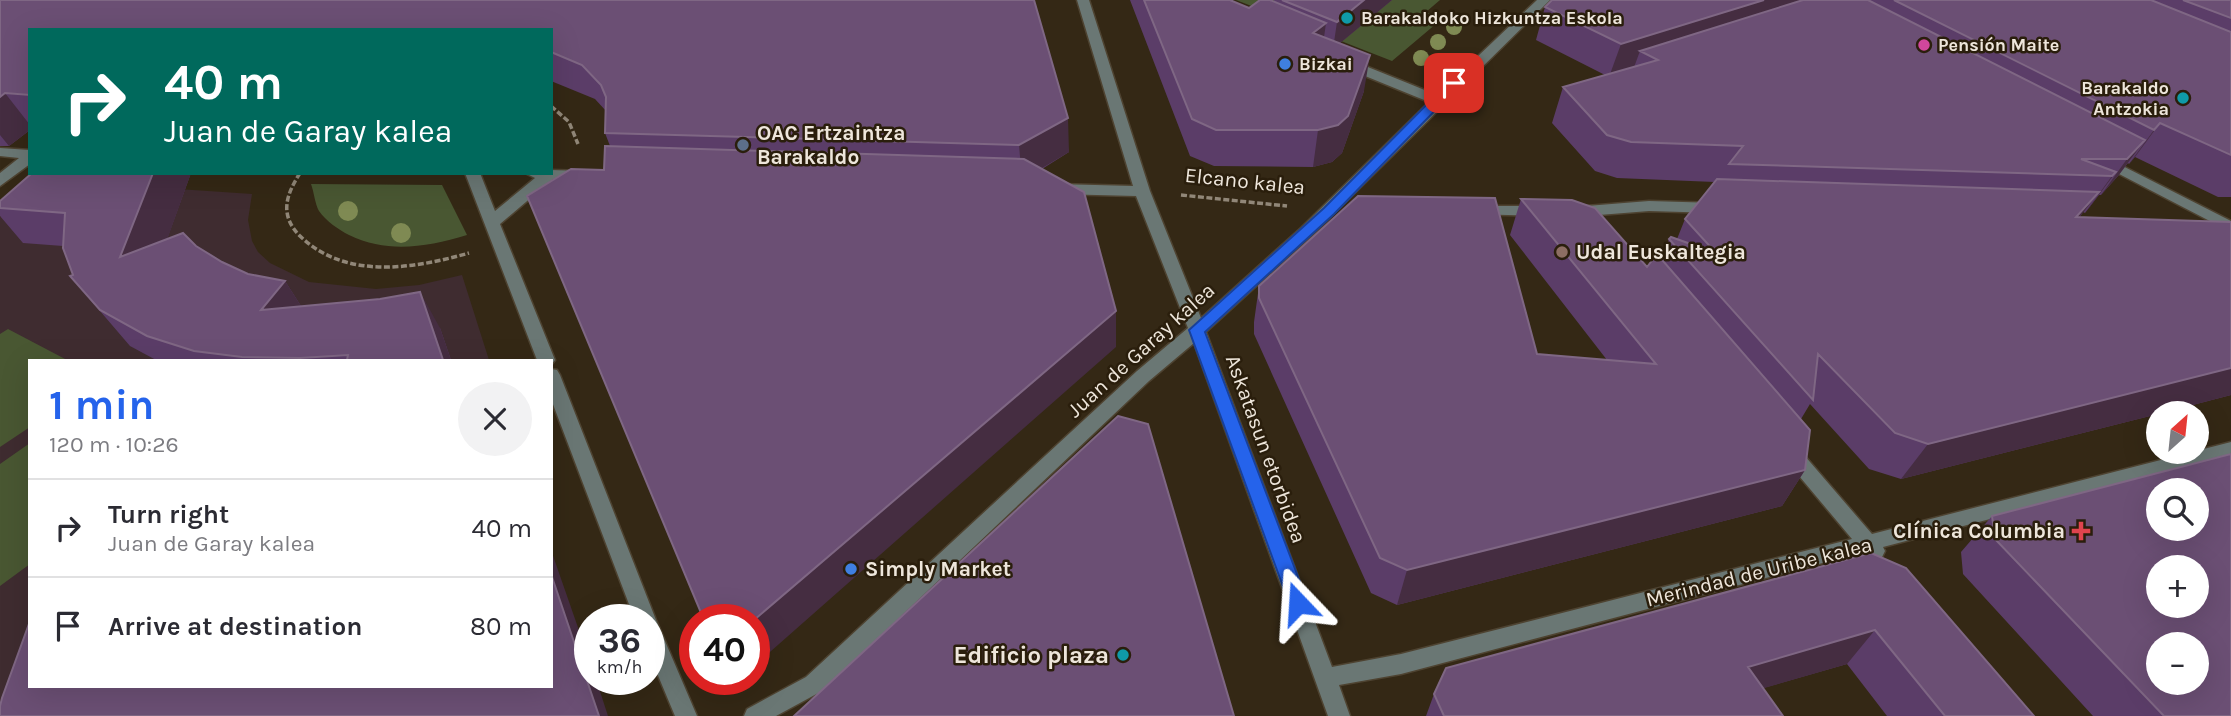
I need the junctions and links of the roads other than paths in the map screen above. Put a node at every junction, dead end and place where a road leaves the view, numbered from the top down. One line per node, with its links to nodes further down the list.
1 (1083, 0): 15 (street, Askatasun etorbidea)
2 (1544, 0): 4 (street, Juan de Garay kalea)
3 (1336, 59): 4 (street)
4 (1437, 100): 17 (street, Juan de Garay kalea)
5 (2082, 149): 23 (street)
6 (0, 152): 7 (street)
7 (28, 155)
8 (28, 157): 13 (street)
9 (473, 175): 21 (street)
10 (539, 175): 21 (street)
11 (553, 175): 12 (street)
12 (606, 176)
13 (0, 181)
14 (1045, 188): 15 (street)
15 (1142, 191): 25 (street, Askatasun etorbidea)
16 (1732, 209): 20 (street)
17 (1329, 211): 18 (street, Elcano kalea); 25 (street, Juan de Garay kalea)
18 (1356, 211)
19 (1465, 211): 20 (street)
20 (1588, 212): 24 (street)
21 (492, 222): 26 (street)
22 (2187, 223): 23 (street)
23 (2230, 226)
24 (1606, 233)
25 (1197, 330): 34 (street, Askatasun etorbidea); 36 (street, Juan de Garay kalea)
26 (546, 359)
27 (553, 379): 32 (street)
28 (1777, 435): 30 (street)
29 (2231, 449): 30 (street, Merindad de Uribe kalea)
30 (1869, 545): 31 (street); 34 (street, Merindad de Uribe kalea)
31 (1886, 565)
32 (640, 604)
33 (665, 665): 35 (street)
34 (1326, 678): 37 (street, Askatasun etorbidea)
35 (686, 716)
36 (755, 716)
37 (1339, 716)

